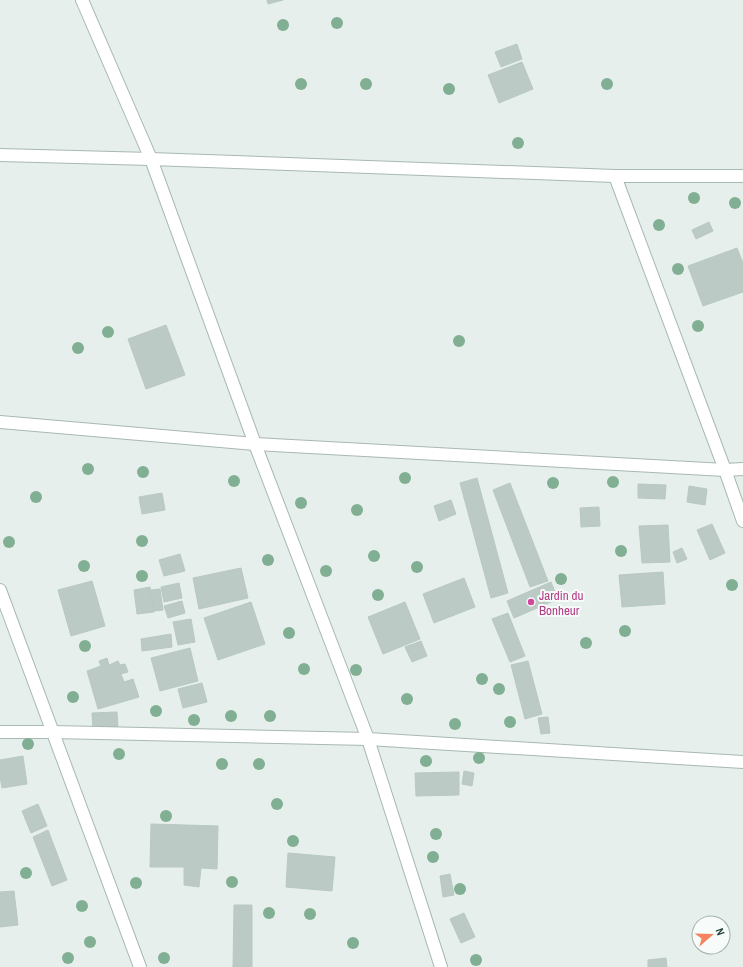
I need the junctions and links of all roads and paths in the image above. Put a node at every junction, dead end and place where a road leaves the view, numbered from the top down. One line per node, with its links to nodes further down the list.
1 (82, 0): 3 (street)
2 (0, 155): 3 (street)
3 (151, 159): 4 (street); 7 (street)
4 (615, 176): 5 (street); 9 (street)
5 (743, 176)
6 (0, 422): 7 (street)
7 (255, 444): 9 (street); 14 (street)
8 (743, 469): 9 (street)
9 (725, 470): 10 (street)
10 (743, 521)
11 (0, 590): 13 (street)
12 (0, 732): 13 (street)
13 (53, 732): 14 (street); 16 (street)
14 (368, 739): 15 (street); 17 (street)
15 (743, 762)
16 (140, 967)
17 (441, 967)

